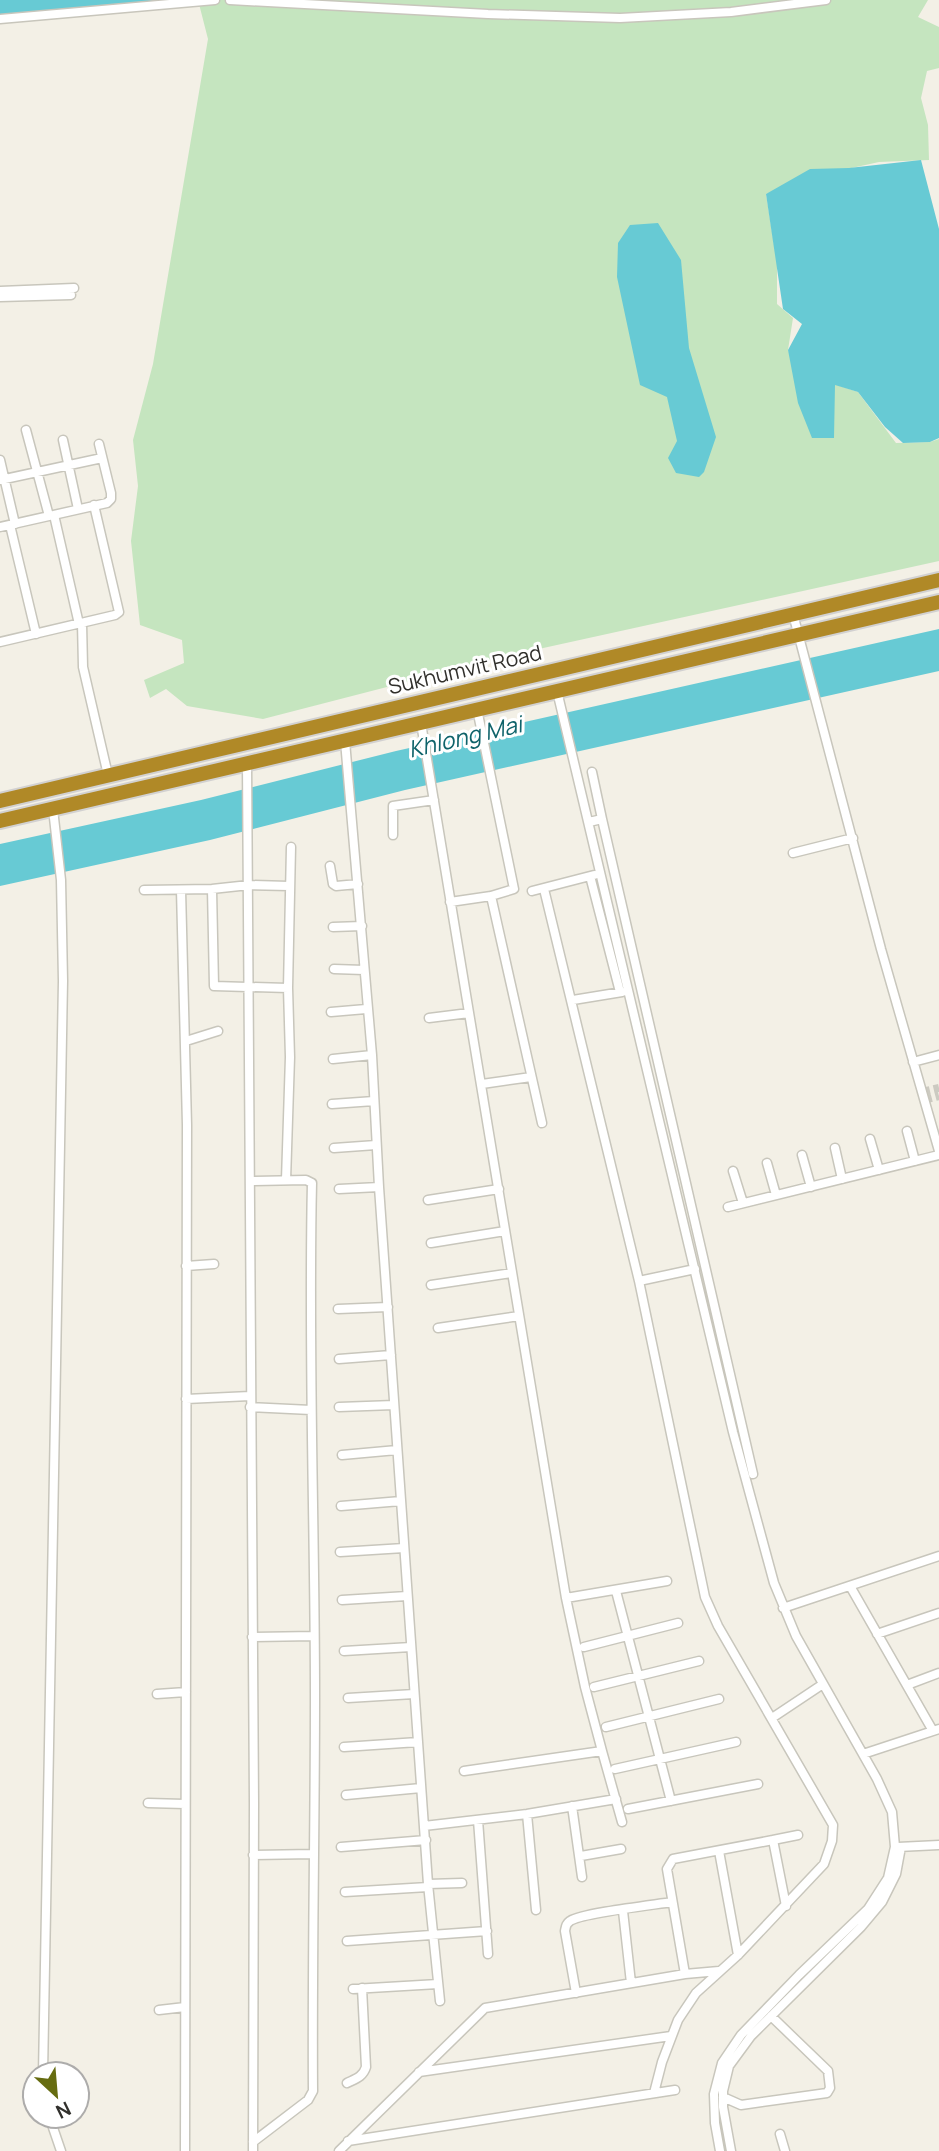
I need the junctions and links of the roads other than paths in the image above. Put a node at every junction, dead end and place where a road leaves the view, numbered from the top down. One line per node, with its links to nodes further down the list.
1 (215, 0): 4 (street)
2 (230, 0): 3 (street)
3 (826, 0)
4 (0, 19)
5 (0, 291): 6 (street)
6 (0, 297)
7 (26, 430): 13 (street)
8 (63, 440): 12 (street)
9 (99, 444): 10 (street)
10 (102, 458): 12 (street); 15 (street)
11 (0, 460): 14 (street)
12 (68, 464): 13 (street); 16 (street)
13 (37, 472): 14 (street); 17 (street)
14 (2, 479): 18 (street)
15 (94, 505): 16 (street); 23 (street)
16 (78, 509): 17 (street)
17 (51, 515): 18 (street); 23 (street)
18 (12, 524): 19 (street); 24 (street)
19 (0, 527)
20 (939, 580): 22 (highway, Sukhumvit Road)
21 (939, 602): 25 (highway, Sukhumvit Road)
22 (793, 614): 25 (street); 33 (highway, Sukhumvit Road)
23 (80, 624): 24 (street); 33 (street)
24 (36, 634): 26 (street)
25 (800, 634): 27 (highway, Sukhumvit Road); 41 (street)
26 (0, 642)
27 (559, 697): 28 (highway, Sukhumvit Road); 39 (street)
28 (477, 709): 29 (highway, Sukhumvit Road); 55 (street)
29 (421, 723): 30 (highway, Sukhumvit Road); 34 (street)
30 (345, 740): 31 (highway, Sukhumvit Road); 47 (street)
31 (247, 764): 36 (highway, Sukhumvit Road); 48 (street)
32 (592, 772): 37 (street)
33 (108, 775): 35 (highway, Sukhumvit Road)
34 (434, 800): 40 (street); 56 (street)
35 (0, 801)
36 (53, 809): 38 (highway, Sukhumvit Road); 225 (street)
37 (602, 819): 39 (street); 61 (street)
38 (0, 821)
39 (589, 822): 45 (street)
40 (393, 835)
41 (853, 838): 43 (street); 78 (street)
42 (291, 847): 49 (street)
43 (793, 853)
44 (330, 866): 47 (street)
45 (600, 874): 46 (street); 62 (street)
46 (590, 876): 50 (street); 65 (street)
47 (358, 884): 57 (street)
48 (249, 885): 49 (street); 51 (street); 63 (street)
49 (289, 886): 64 (street)
50 (544, 888): 54 (street); 66 (street)
51 (212, 889): 53 (street); 63 (street)
52 (144, 890): 53 (street)
53 (181, 890): 72 (street)
54 (532, 891)
55 (491, 896): 56 (street); 79 (street)
56 (450, 902): 69 (street)
57 (362, 926): 58 (street); 60 (street)
58 (332, 927)
59 (334, 970): 60 (street)
60 (364, 970): 67 (street)
61 (636, 972): 62 (street); 73 (street)
62 (625, 974): 65 (street)
63 (249, 987): 64 (street); 97 (street)
64 (288, 988): 96 (street)
65 (624, 992): 66 (street); 74 (street)
66 (573, 1000): 114 (street)
67 (366, 1009): 68 (street); 75 (street)
68 (331, 1012)
69 (469, 1013): 70 (street); 80 (street)
70 (429, 1018)
71 (218, 1031): 72 (street)
72 (186, 1041): 111 (street)
73 (654, 1051): 74 (street); 98 (street)
74 (643, 1053): 99 (street)
75 (372, 1055): 77 (street); 81 (street)
76 (939, 1055): 78 (street)
77 (333, 1059)
78 (913, 1062): 89 (street)
79 (531, 1077): 80 (street); 83 (street)
80 (482, 1084): 103 (street)
81 (374, 1101): 82 (street); 86 (street)
82 (332, 1104)
83 (542, 1123)
84 (906, 1131): 91 (street)
85 (870, 1139): 93 (street)
86 (376, 1145): 87 (street); 100 (street)
87 (334, 1148)
88 (835, 1148): 95 (street)
89 (939, 1153): 91 (street)
90 (802, 1155): 101 (street)
91 (915, 1161): 93 (street)
92 (767, 1163): 104 (street)
93 (879, 1170): 95 (street)
94 (733, 1171): 106 (street)
95 (842, 1179): 101 (street)
96 (286, 1180): 97 (street); 128 (street)
97 (250, 1181): 123 (street)
98 (686, 1182): 99 (street); 119 (street)
99 (676, 1184): 112 (street)
100 (379, 1187): 102 (street); 116 (street)
101 (811, 1187): 104 (street)
102 (339, 1189)
103 (499, 1189): 105 (street); 108 (street)
104 (776, 1195): 106 (street)
105 (428, 1200)
106 (743, 1203): 107 (street)
107 (729, 1207)
108 (505, 1231): 109 (street); 113 (street)
109 (431, 1243)
110 (214, 1264): 111 (street)
111 (186, 1266): 124 (street)
112 (692, 1269): 114 (street); 119 (street)
113 (512, 1273): 115 (street); 118 (street)
114 (639, 1281): 166 (street)
115 (431, 1285)
116 (388, 1307): 117 (street); 121 (street)
117 (338, 1309)
118 (519, 1316): 120 (street); 142 (street)
119 (712, 1321): 131 (street)
120 (438, 1328)
121 (391, 1355): 122 (street); 125 (street)
122 (339, 1359)
123 (250, 1396): 124 (street); 126 (street)
124 (186, 1399): 160 (street)
125 (394, 1405): 127 (street); 129 (street)
126 (250, 1407): 128 (street); 150 (street)
127 (339, 1407)
128 (311, 1410): 148 (street)
129 (397, 1450): 130 (street); 133 (street)
130 (342, 1455)
131 (744, 1457): 132 (street); 144 (street)
132 (753, 1474)
133 (401, 1501): 134 (street); 135 (street)
134 (341, 1506)
135 (404, 1548): 136 (street); 141 (street)
136 (340, 1552)
137 (939, 1556): 139 (street)
138 (667, 1581): 140 (street)
139 (850, 1586): 144 (street); 147 (street)
140 (616, 1591): 142 (street); 149 (street)
141 (407, 1596): 143 (street); 151 (street)
142 (566, 1598): 172 (street)
143 (341, 1600)
144 (783, 1608): 158 (street)
145 (939, 1613): 147 (street)
146 (678, 1623): 149 (street)
147 (877, 1634): 157 (street)
148 (314, 1636): 150 (street); 198 (street)
149 (628, 1636): 152 (street); 156 (street)
150 (252, 1637): 199 (street)
151 (411, 1647): 153 (street); 162 (street)
152 (584, 1647)
153 (344, 1651)
154 (699, 1661): 156 (street)
155 (939, 1674): 157 (street)
156 (638, 1676): 159 (street); 165 (street)
157 (907, 1685): 168 (street)
158 (821, 1686): 166 (street); 173 (street)
159 (594, 1687)
160 (186, 1692): 161 (street); 183 (street)
161 (157, 1694)
162 (414, 1695): 163 (street); 169 (street)
163 (348, 1698)
164 (719, 1699): 165 (street)
165 (649, 1717): 167 (street); 174 (street)
166 (772, 1718): 206 (street)
167 (606, 1727)
168 (936, 1730): 173 (street)
169 (418, 1741): 171 (street); 178 (street)
170 (737, 1742): 174 (street)
171 (344, 1747)
172 (602, 1751): 176 (street); 180 (street)
173 (863, 1754): 195 (street)
174 (660, 1759): 175 (street); 181 (street)
175 (615, 1769)
176 (464, 1771)
177 (758, 1784): 181 (street)
178 (421, 1788): 179 (street); 189 (street)
179 (346, 1795)
180 (616, 1799): 184 (street); 188 (street)
181 (671, 1801): 185 (street)
182 (148, 1803): 183 (street)
183 (186, 1804): 221 (street)
184 (572, 1806): 186 (street); 200 (street)
185 (628, 1809)
186 (527, 1814): 187 (street); 207 (street)
187 (478, 1820): 189 (street); 209 (street)
188 (622, 1822)
189 (424, 1826): 191 (street)
190 (798, 1835): 192 (street)
191 (425, 1840): 194 (street); 203 (street)
192 (773, 1840): 197 (street); 206 (street)
193 (939, 1845): 195 (street)
194 (341, 1847)
195 (898, 1847): 216 (street)
196 (621, 1849): 200 (street)
197 (719, 1851): 205 (street); 213 (street)
198 (313, 1854): 199 (street); 234 (street)
199 (253, 1855): 234 (street)
200 (581, 1856): 201 (street)
201 (582, 1877)
202 (462, 1883): 203 (street)
203 (428, 1885): 204 (street); 210 (street)
204 (345, 1892)
205 (672, 1902): 208 (street); 215 (street)
206 (786, 1906): 213 (street)
207 (536, 1910)
208 (623, 1911): 217 (street); 219 (street)
209 (487, 1931): 210 (street); 212 (street)
210 (434, 1935): 211 (street); 218 (street)
211 (347, 1941)
212 (488, 1954)
213 (738, 1955): 214 (street)
214 (719, 1971): 215 (street); 224 (street)
215 (685, 1974): 217 (street)
216 (802, 1978): 223 (street); 238 (street)
217 (631, 1983): 219 (street)
218 (438, 1984): 220 (street); 227 (street)
219 (576, 1993): 226 (street)
220 (440, 2001)
221 (185, 2007): 222 (street); 236 (street)
222 (159, 2010)
223 (771, 2016): 230 (street); 230 (street)
224 (671, 2036): 226 (street); 229 (street)
225 (43, 2060)
226 (419, 2072): 233 (street)
227 (347, 2083)
228 (675, 2090): 229 (street)
229 (654, 2093): 233 (street)
230 (723, 2097): 239 (street)
231 (54, 2130): 235 (street)
232 (780, 2134): 240 (street)
233 (348, 2141): 237 (street)
234 (253, 2147)
235 (61, 2151)
236 (185, 2151)
237 (339, 2151)
238 (720, 2151)
239 (731, 2151)
240 (785, 2151)

